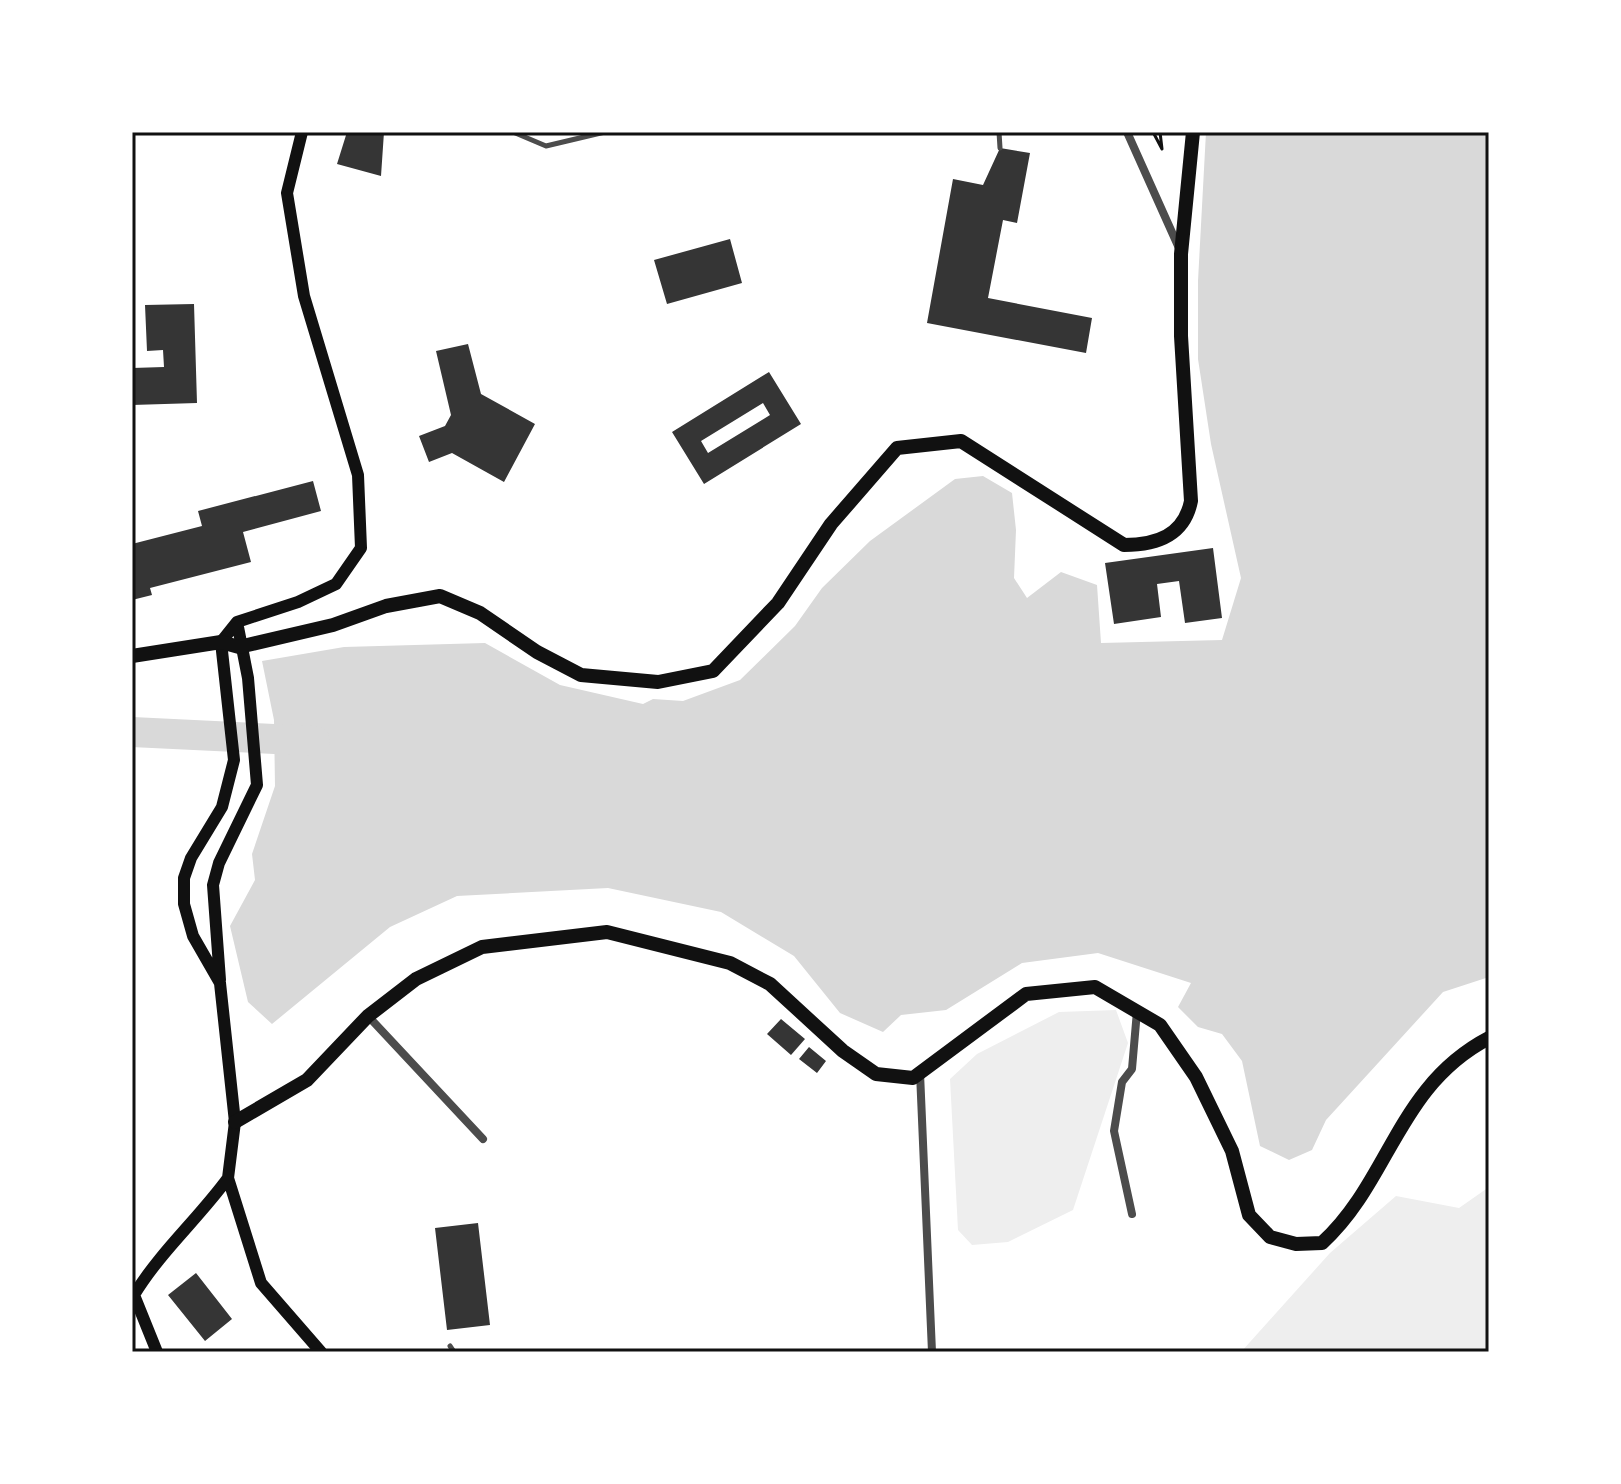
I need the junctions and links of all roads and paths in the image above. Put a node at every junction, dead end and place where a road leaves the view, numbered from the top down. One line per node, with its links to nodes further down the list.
1 (302, 132): 11 (main road)
2 (513, 132): 3 (lane)
3 (605, 132)
4 (999, 132): 9 (lane)
5 (1127, 132): 10 (street)
6 (1153, 132): 7 (path)
7 (1160, 132)
8 (1193, 132): 10 (main road)
9 (1000, 148)
10 (1181, 254): 13 (main road)
11 (237, 622): 12 (main road); 13 (main road)
12 (221, 642): 13 (main road); 14 (main road); 15 (main road)
13 (239, 647): 15 (main road)
14 (132, 656)
15 (220, 983): 20 (main road)
16 (1137, 1011): 18 (main road); 19 (main road); 23 (street)
17 (368, 1016): 19 (main road); 20 (main road); 21 (street)
18 (1489, 1038)
19 (920, 1073): 27 (street)
20 (235, 1122): 22 (main road)
21 (483, 1139)
22 (228, 1178): 24 (main road); 26 (main road)
23 (1132, 1214)
24 (133, 1296): 25 (main road)
25 (157, 1352)
26 (321, 1352)
27 (932, 1352)

